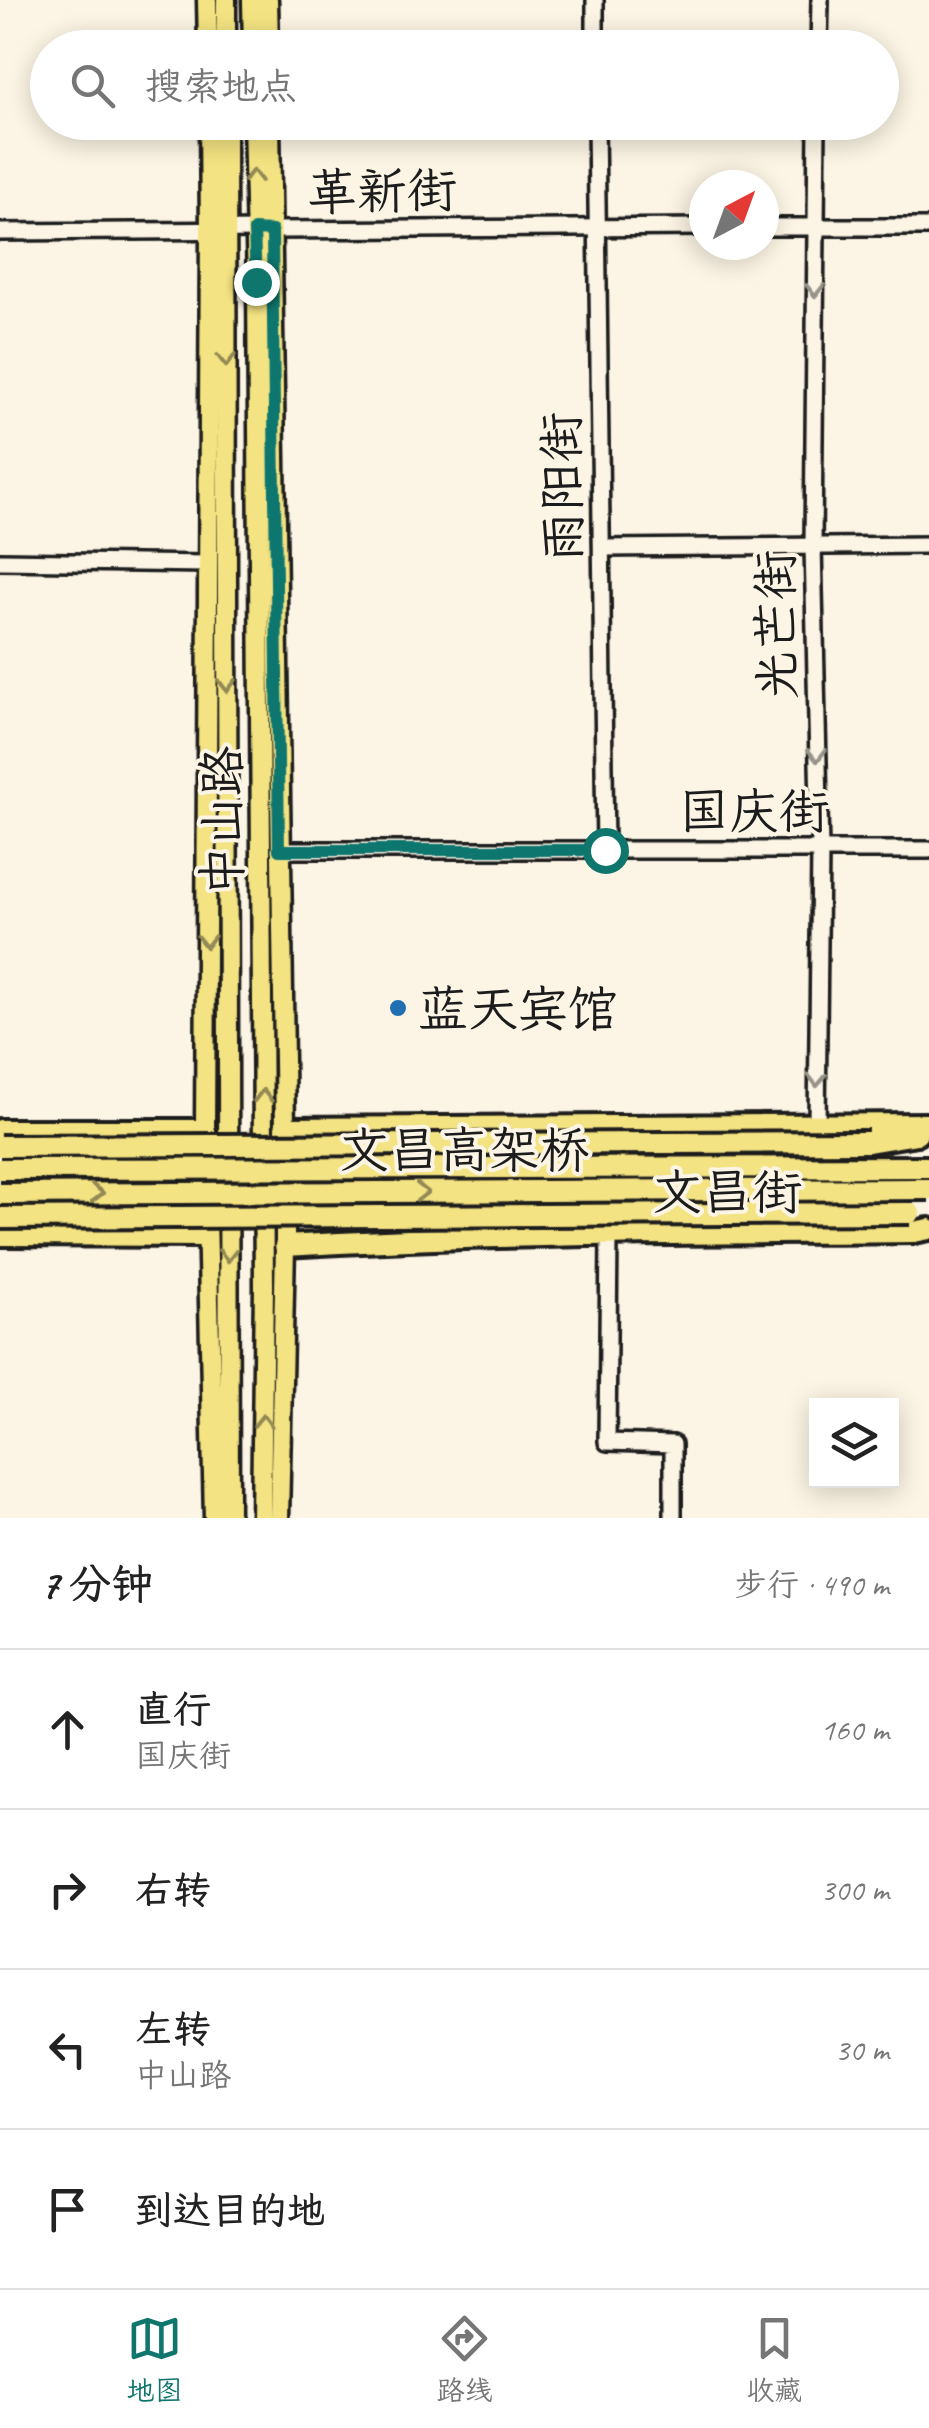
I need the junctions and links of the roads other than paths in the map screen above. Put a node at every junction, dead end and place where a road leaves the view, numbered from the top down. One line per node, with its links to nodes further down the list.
1 (207, 0): 7 (main road)
2 (226, 0): 8 (main road)
3 (252, 0): 9 (main road)
4 (268, 0): 10 (main road)
5 (595, 0): 11 (street)
6 (820, 0): 12 (street)
7 (208, 30)
8 (226, 30)
9 (252, 30)
10 (269, 30)
11 (596, 30)
12 (819, 30)
13 (210, 140): 24 (main road)
14 (225, 140): 24 (main road, 中山路)
15 (255, 140): 25 (main road, 中山路, one-way to 15)
16 (269, 140): 25 (main road)
17 (596, 140): 23 (street, 雨阳街)
18 (817, 140): 21 (street, 光芒街)
19 (689, 227): 23 (street, 革新街)
20 (779, 227): 21 (street)
21 (815, 227): 22 (street); 28 (street, 光芒街, one-way to 28)
22 (929, 227)
23 (598, 228): 25 (street, 革新街); 29 (street, 雨阳街)
24 (218, 230): 25 (street, 革新街); 26 (street, 革新街); 31 (main road); 58 (main road, 中山路, one-way to 58)
25 (263, 230): 32 (main road); 59 (main road, 中山路, one-way to 25)
26 (0, 232)
27 (929, 544): 28 (street)
28 (812, 546): 29 (street); 34 (street, 光芒街, one-way to 34)
29 (602, 548): 33 (street, 雨阳街)
30 (0, 561): 31 (street)
31 (207, 564): 39 (main road, one-way to 39)
32 (279, 850): 33 (street, 国庆街); 41 (main road)
33 (605, 850): 34 (street, 国庆街)
34 (820, 850): 35 (street, 国庆街); 37 (street, 光芒街, one-way to 37)
35 (929, 850)
36 (929, 1124): 37 (highway, 文昌街)
37 (817, 1125): 41 (highway, 文昌街)
38 (0, 1130): 39 (highway)
39 (205, 1130): 54 (main road)
40 (929, 1132): 41 (highway, bridge)
41 (282, 1136): 42 (highway, bridge); 44 (highway, bridge); 56 (main road)
42 (0, 1146)
43 (929, 1167): 44 (highway, 文昌高架桥, bridge)
44 (350, 1168): 45 (highway, 文昌高架桥, bridge)
45 (0, 1169)
46 (929, 1189): 47 (highway, 文昌高架桥, one-way to 46, bridge)
47 (134, 1193): 48 (highway, 文昌高架桥, one-way to 47, bridge); 50 (highway, bridge)
48 (0, 1194)
49 (920, 1214): 50 (highway, bridge)
50 (218, 1217): 51 (highway, bridge)
51 (0, 1218)
52 (929, 1229): 55 (highway, 文昌街)
53 (0, 1236): 54 (highway)
54 (206, 1236): 57 (main road)
55 (609, 1236): 56 (highway, 文昌街); 61 (street)
56 (285, 1246): 60 (main road)
57 (214, 1518)
58 (230, 1518)
59 (262, 1518)
60 (279, 1518)
61 (672, 1518)

